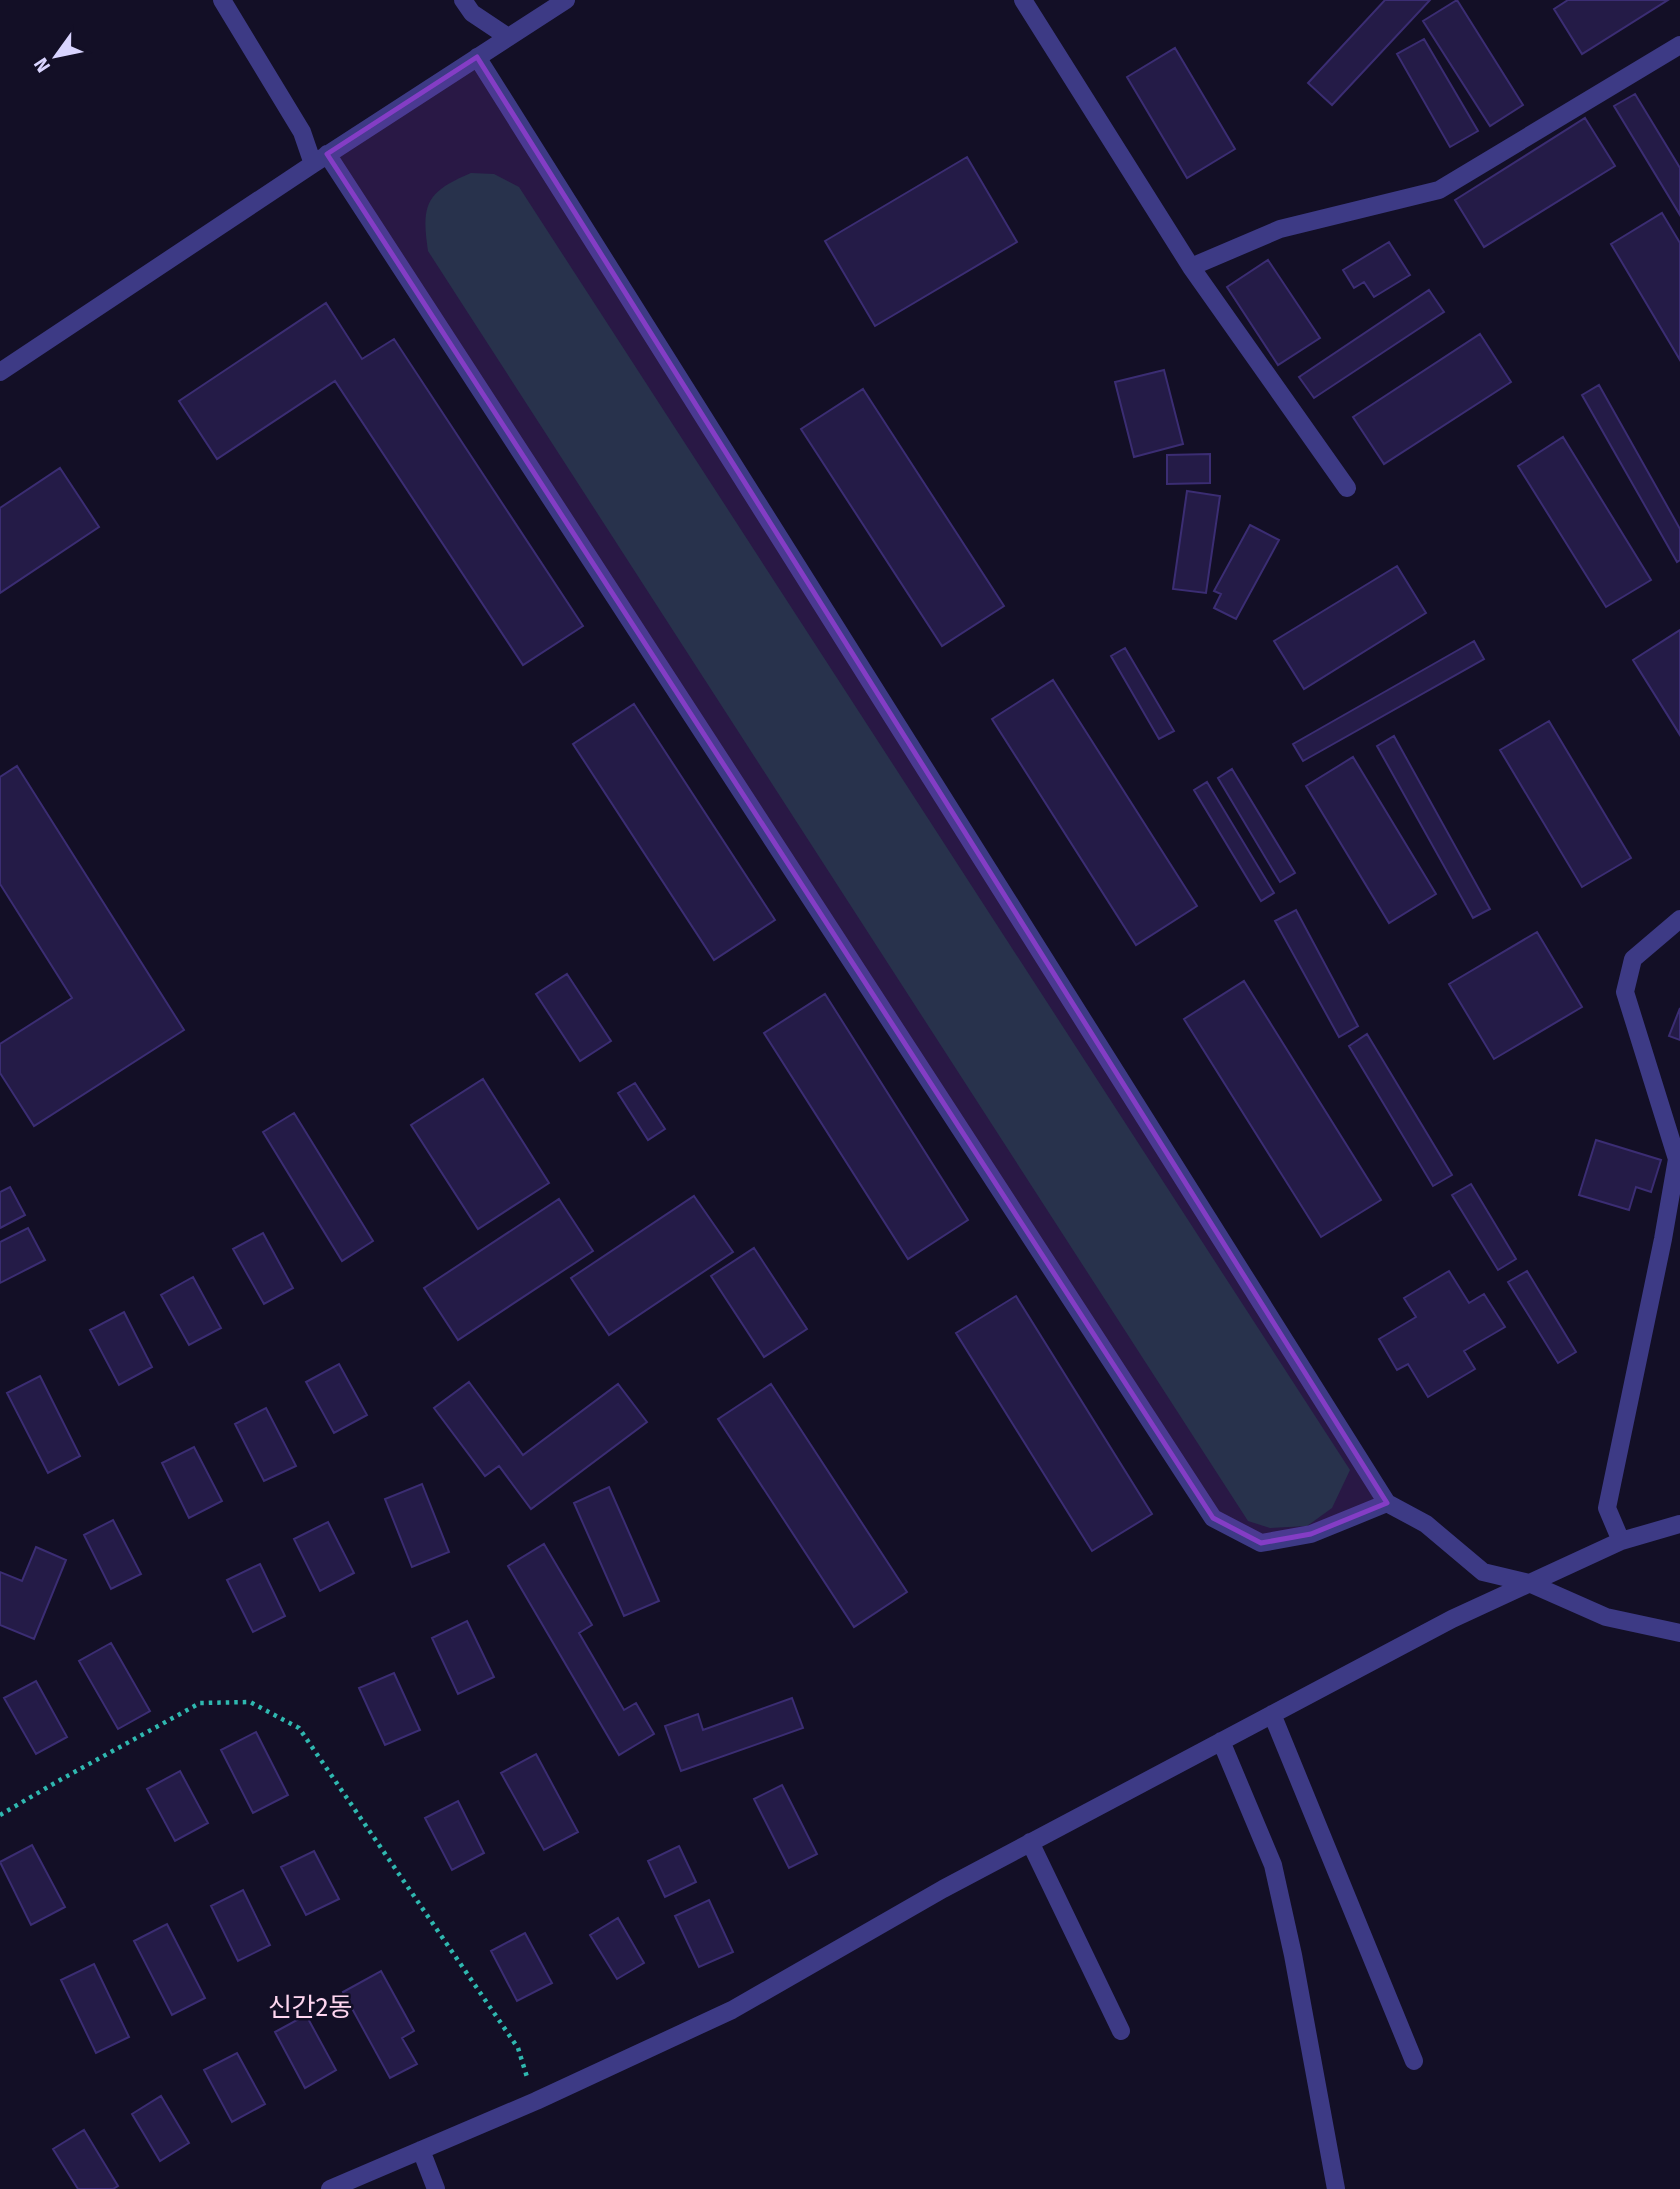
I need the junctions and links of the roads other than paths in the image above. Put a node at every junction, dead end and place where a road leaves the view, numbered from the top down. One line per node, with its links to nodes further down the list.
1 (222, 0): 8 (street)
2 (463, 0): 5 (street)
3 (566, 0): 5 (street)
4 (1023, 0): 9 (street)
5 (508, 37): 7 (street)
6 (1680, 45): 9 (street)
7 (477, 57): 8 (street); 13 (street)
8 (320, 159): 10 (street); 13 (street)
9 (1191, 267): 11 (street)
10 (0, 372)
11 (1347, 488)
12 (1680, 919): 15 (street)
13 (1387, 1503): 16 (street)
14 (1680, 1524): 15 (street)
15 (1621, 1541): 16 (street)
16 (1529, 1583): 17 (street); 18 (street)
17 (1680, 1633)
18 (1272, 1714): 19 (street); 22 (street)
19 (1221, 1741): 20 (street); 26 (street)
20 (1030, 1842): 21 (street); 23 (street)
21 (1121, 2031)
22 (1414, 2061)
23 (421, 2150): 24 (street); 25 (street)
24 (330, 2189)
25 (436, 2189)
26 (1336, 2189)

